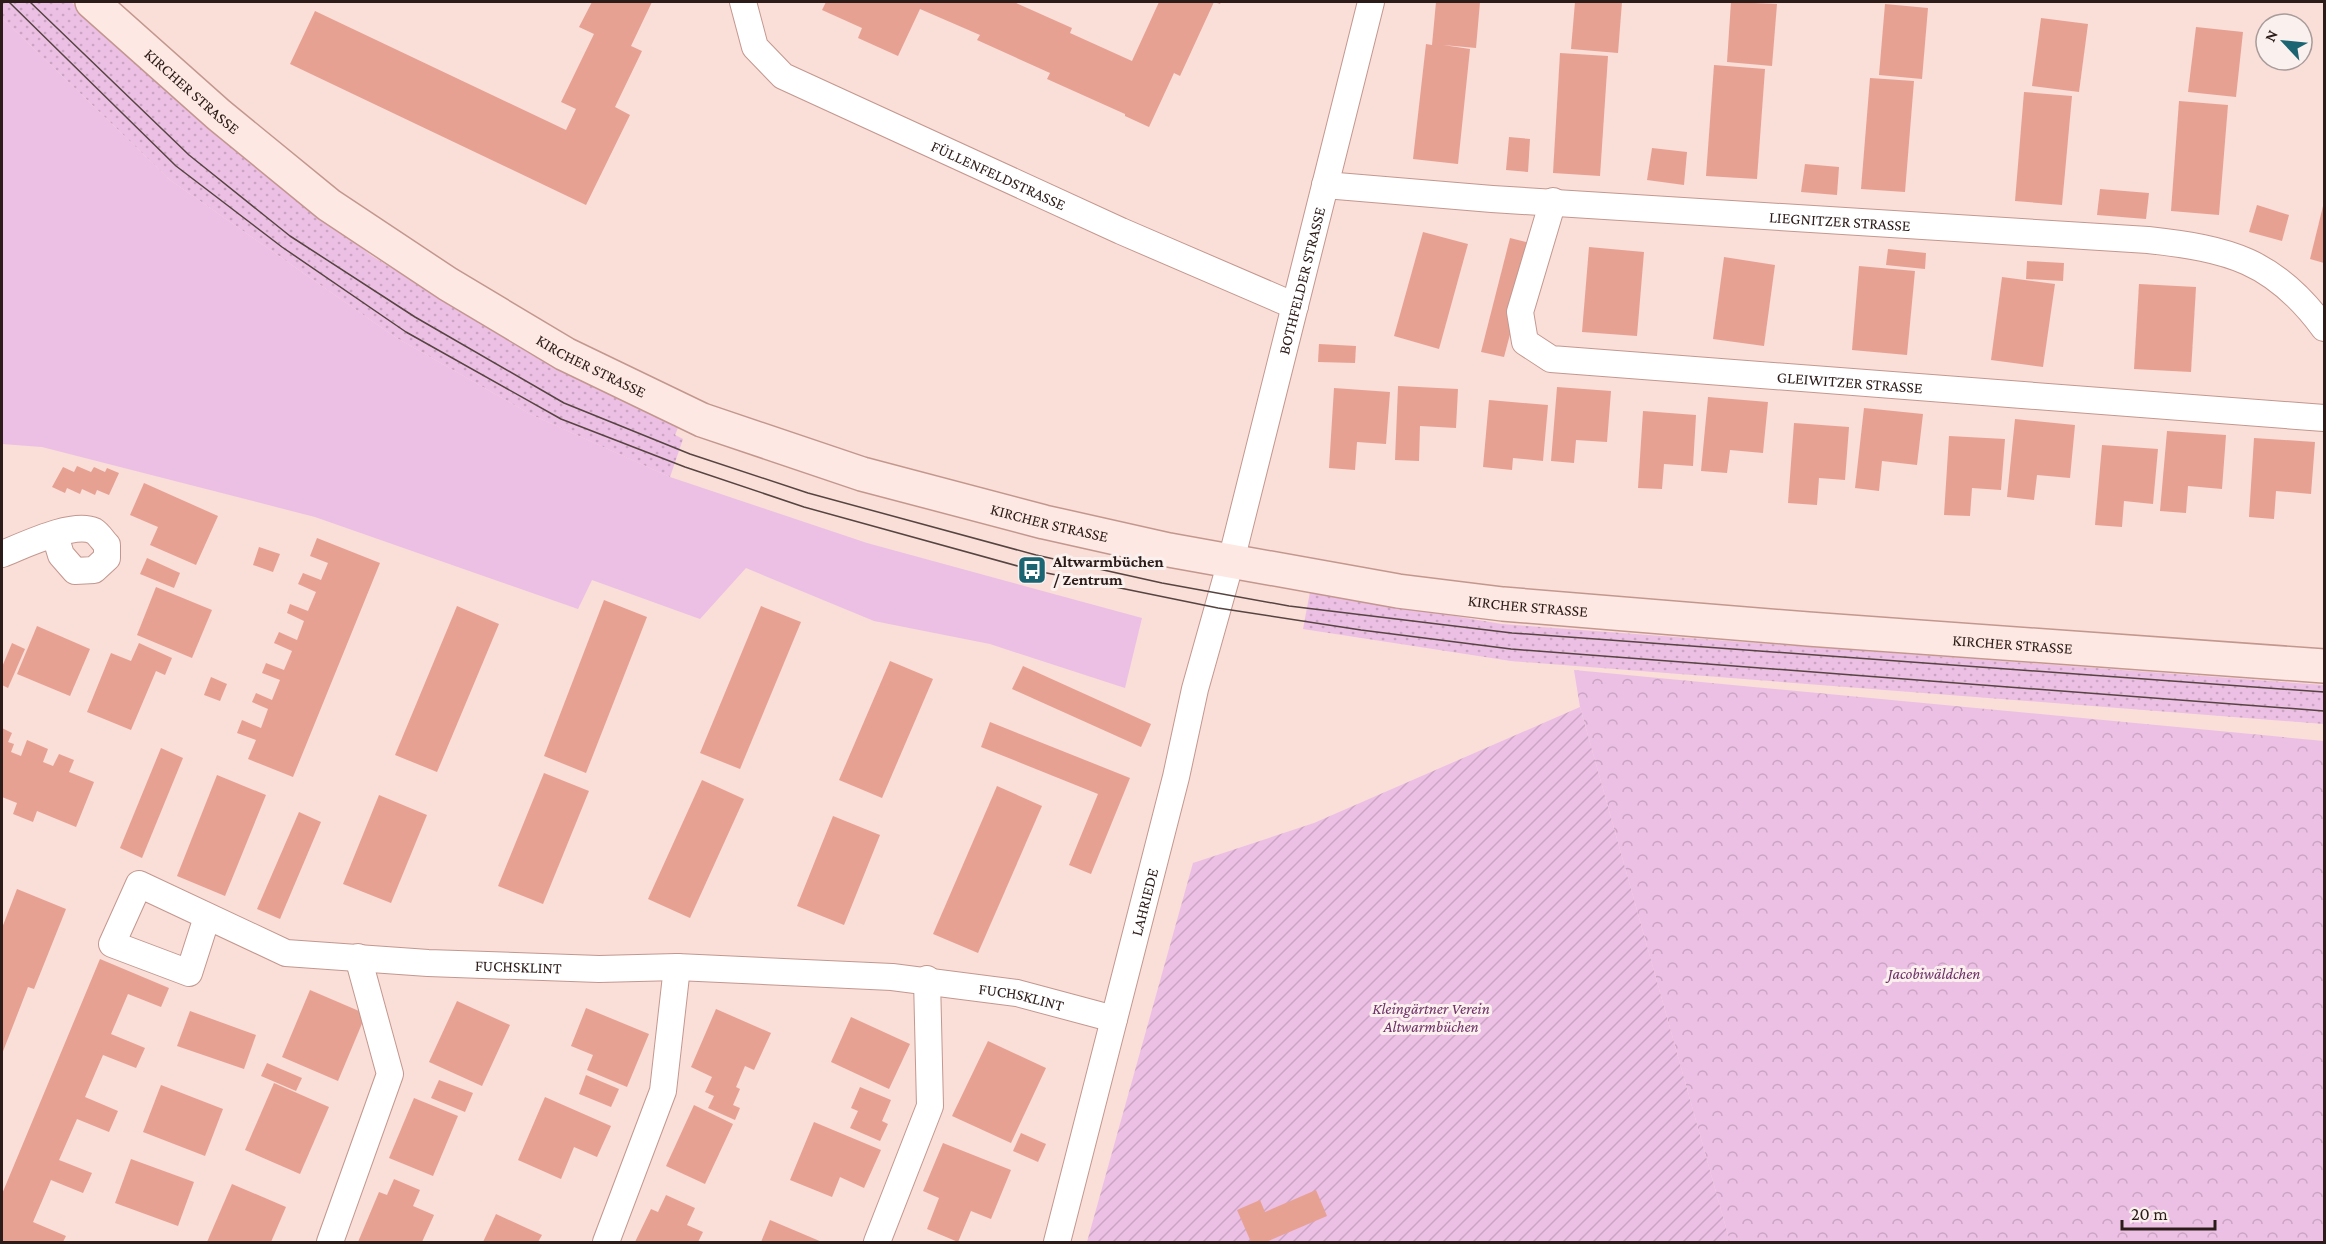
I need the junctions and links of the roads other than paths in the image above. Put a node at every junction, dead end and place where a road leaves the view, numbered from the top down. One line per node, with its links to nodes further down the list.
1 (92, 2): 11 (main road, KIRCHER STRASSE)
2 (743, 2): 6 (street, FÜLLENFELDSTRASSE)
3 (1371, 2): 4 (street, BOTHFELDER STRASSE)
4 (1325, 185): 5 (street, LIEGNITZER STRASSE); 6 (street, BOTHFELDER STRASSE)
5 (1553, 201): 7 (street, LIEGNITZER STRASSE); 8 (street, GLEIWITZER STRASSE)
6 (1295, 306): 11 (street, BOTHFELDER STRASSE)
7 (2325, 328)
8 (2325, 418)
9 (55, 535): 10 (street)
10 (2, 554)
11 (1231, 561): 12 (main road, KIRCHER STRASSE); 17 (street, LAHRIEDE)
12 (2325, 666)
13 (207, 917): 14 (street, FUCHSKLINT)
14 (358, 957): 15 (street, FUCHSKLINT); 18 (street)
15 (677, 967): 16 (street, FUCHSKLINT); 19 (street)
16 (927, 979): 17 (street, FUCHSKLINT); 20 (street)
17 (1114, 1020): 21 (street, LAHRIEDE)
18 (330, 1242)
19 (606, 1242)
20 (877, 1242)
21 (1057, 1242)

